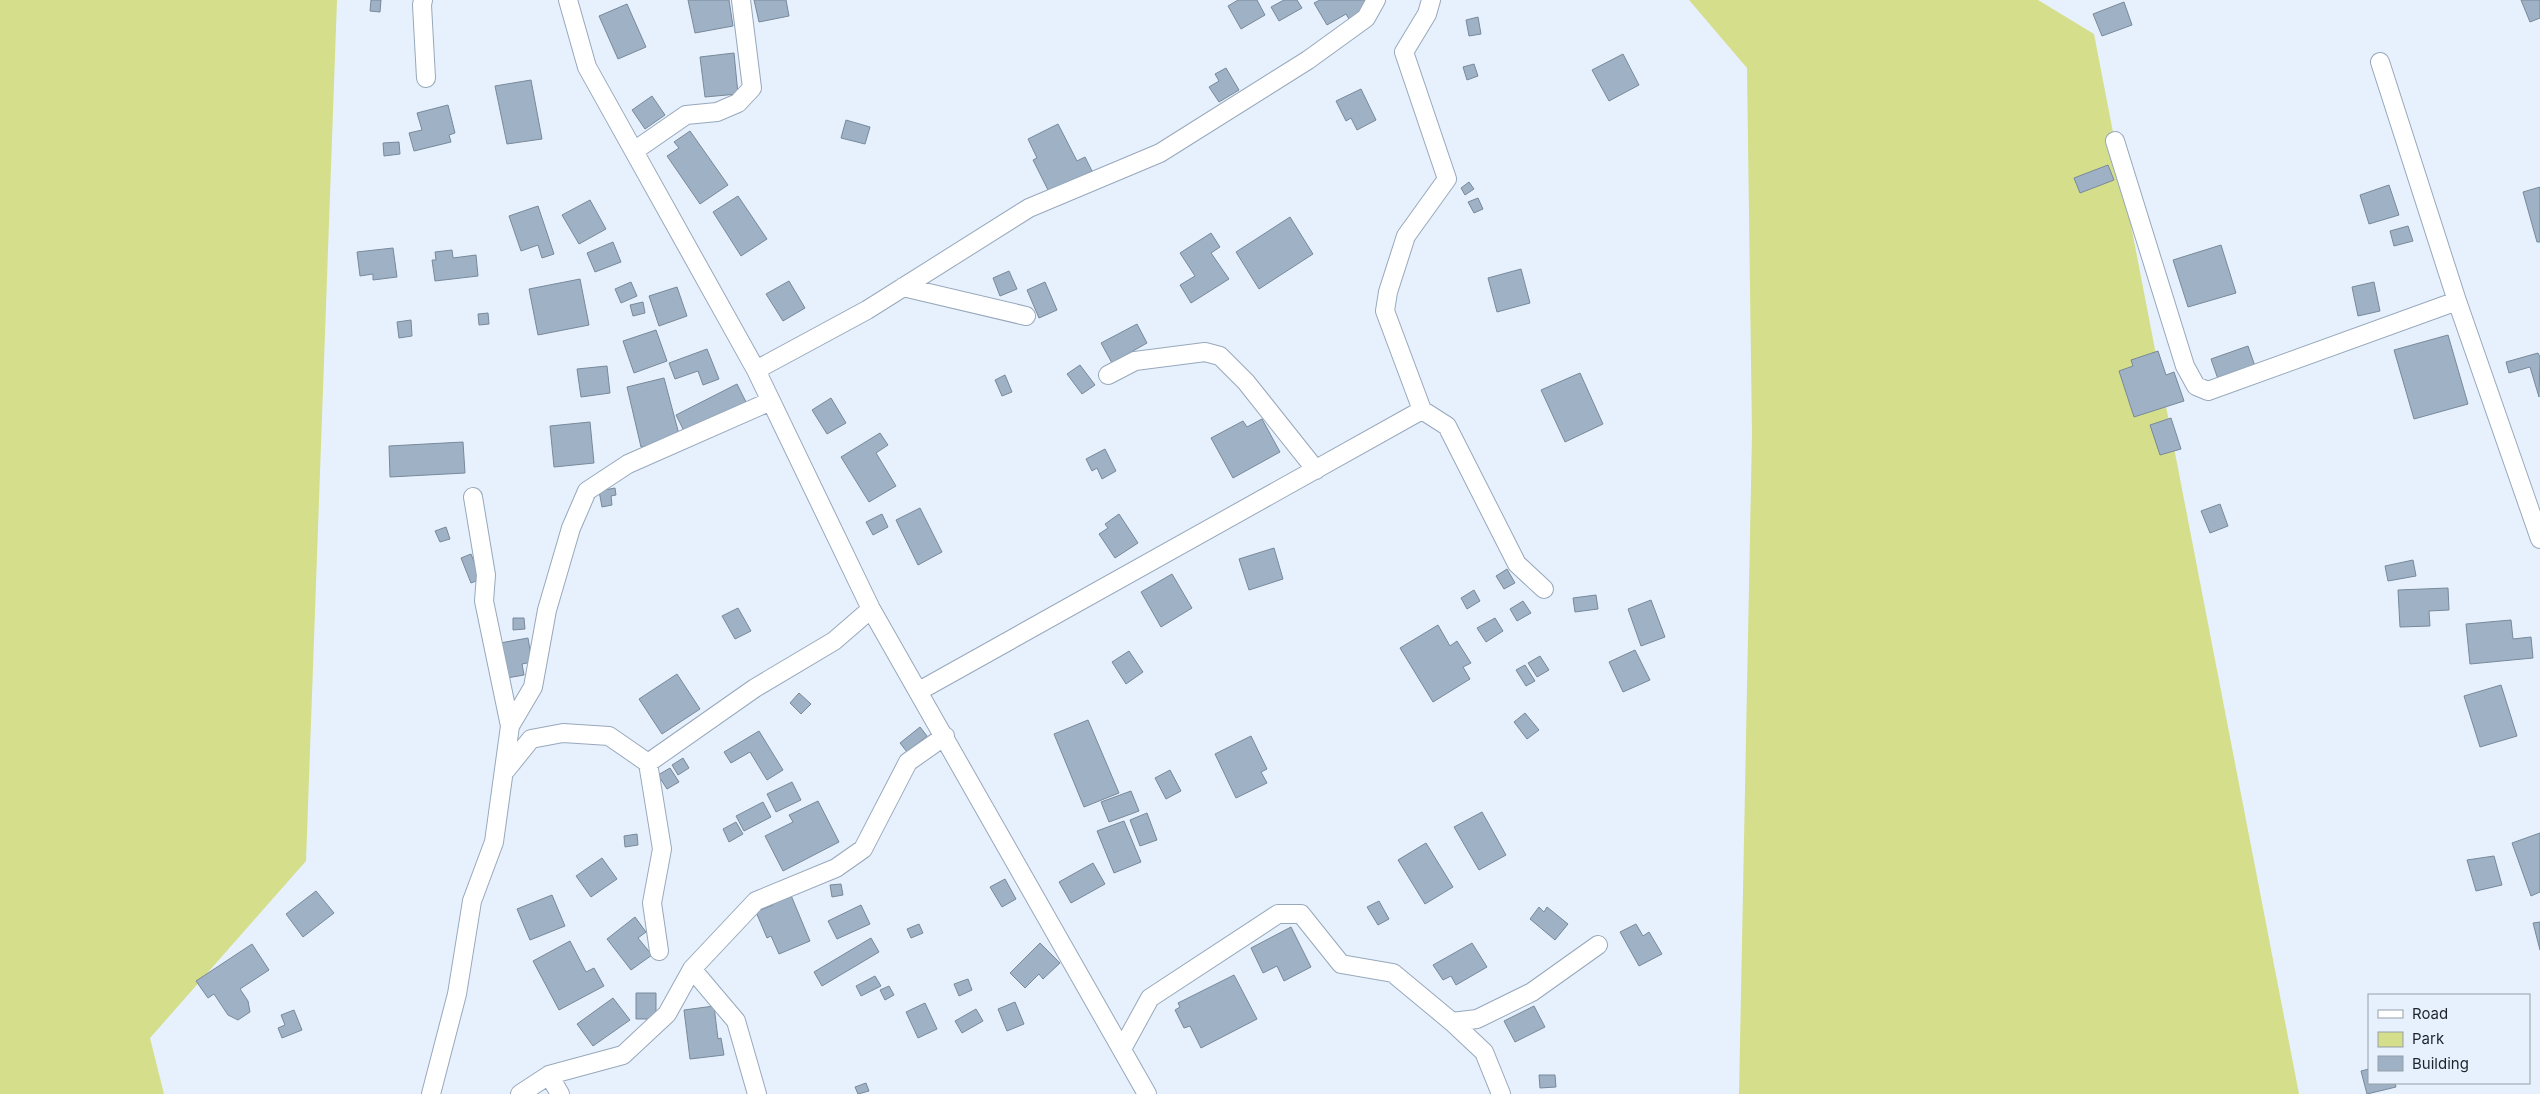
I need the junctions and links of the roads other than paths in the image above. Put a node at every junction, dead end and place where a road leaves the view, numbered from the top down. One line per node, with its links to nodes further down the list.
1 (423, 0): 7 (street)
2 (568, 0): 9 (street)
3 (741, 0): 9 (street)
4 (1376, 0): 10 (street)
5 (1431, 0): 16 (street)
6 (2380, 62): 11 (street)
7 (426, 78)
8 (2115, 141): 11 (street)
9 (634, 151): 13 (street)
10 (904, 287): 12 (street); 13 (street)
11 (2457, 301): 19 (street)
12 (1026, 316)
13 (756, 370): 15 (street)
14 (1108, 376): 17 (street)
15 (772, 401): 21 (street); 23 (street)
16 (1422, 410): 17 (street); 20 (street)
17 (1316, 470): 22 (street)
18 (473, 497): 23 (street)
19 (2540, 539)
20 (1544, 589)
21 (872, 609): 22 (street); 25 (street)
22 (918, 691): 24 (street)
23 (510, 726): 26 (street)
24 (945, 736): 29 (street); 31 (street)
25 (648, 763): 26 (street); 28 (street)
26 (506, 770): 33 (street)
27 (1598, 945): 30 (street)
28 (659, 951)
29 (692, 969): 32 (street); 36 (street)
30 (1452, 1022): 31 (street); 38 (street)
31 (1122, 1049): 37 (street)
32 (549, 1075): 34 (street); 35 (street)
33 (431, 1094)
34 (520, 1094)
35 (560, 1094)
36 (757, 1094)
37 (1147, 1094)
38 (1501, 1094)

